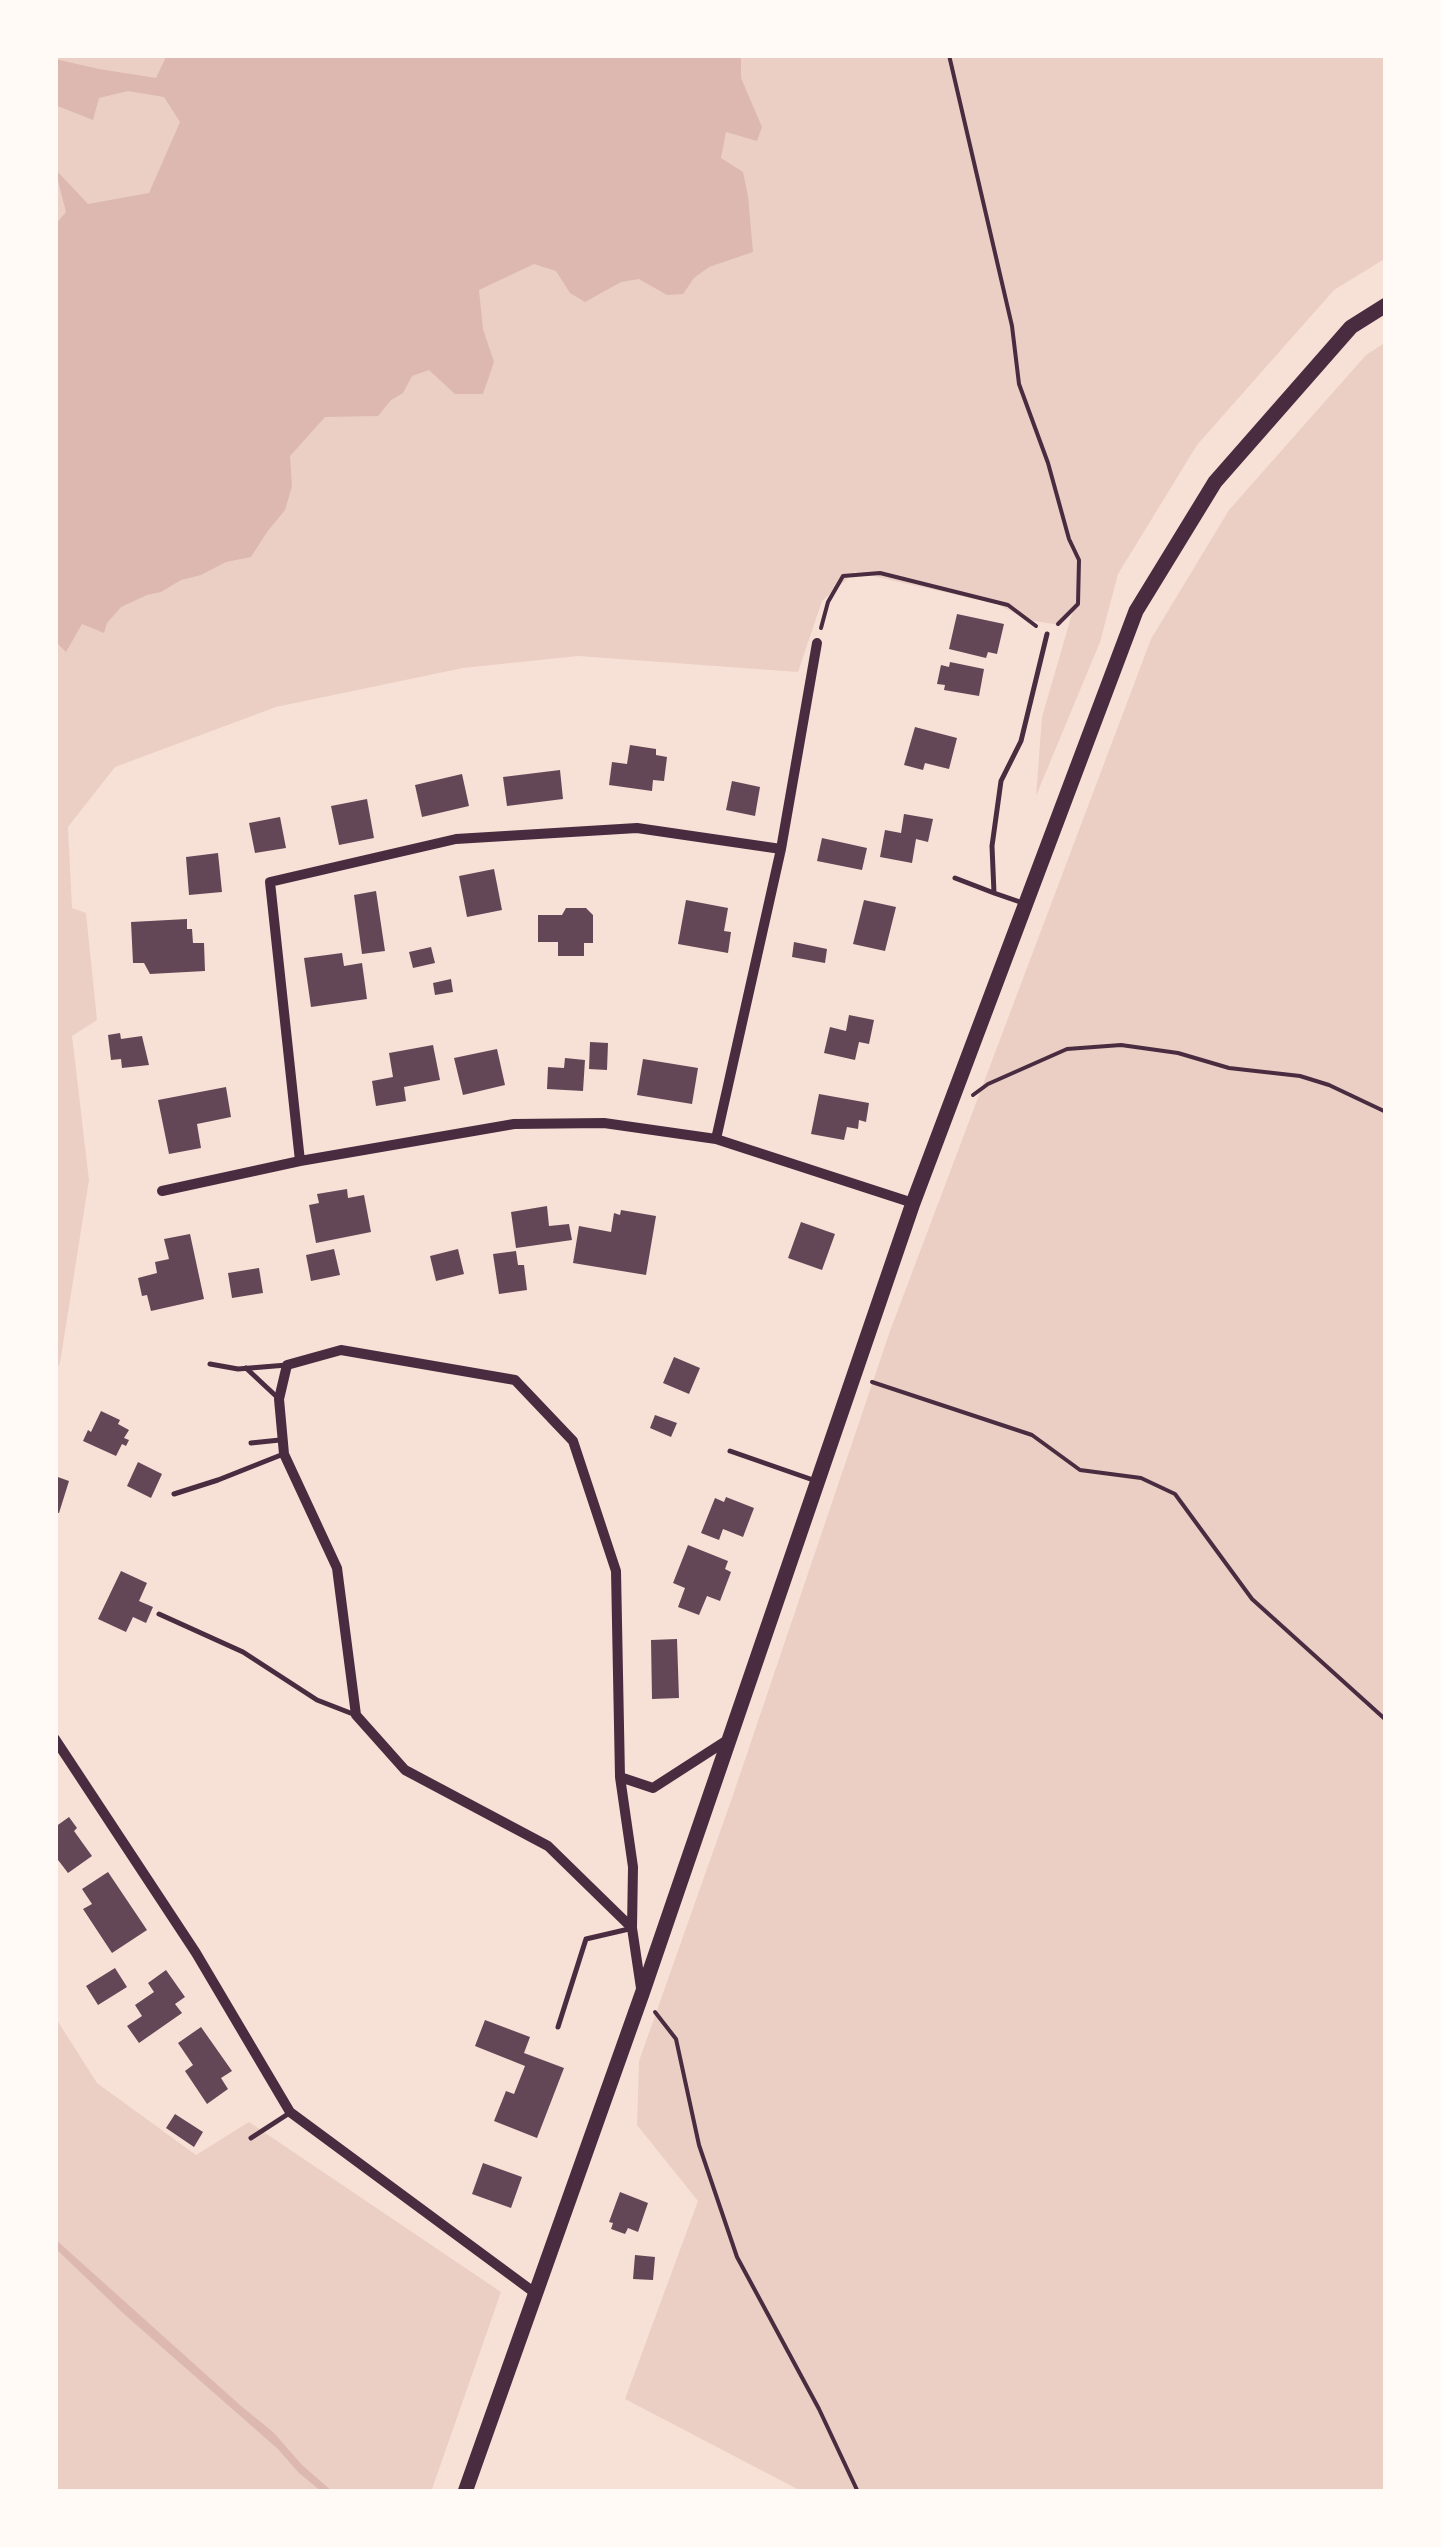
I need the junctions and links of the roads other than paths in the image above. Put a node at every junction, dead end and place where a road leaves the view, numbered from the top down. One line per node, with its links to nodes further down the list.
1 (1386, 305): 7 (main road)
2 (1047, 634): 6 (lane)
3 (817, 642): 4 (street)
4 (781, 849): 8 (street); 9 (street)
5 (954, 878): 6 (lane)
6 (994, 892): 7 (lane)
7 (1026, 904): 11 (main road)
8 (716, 1139): 9 (street); 11 (street)
9 (300, 1161): 10 (street)
10 (162, 1191)
11 (913, 1202): 20 (main road)
12 (210, 1364): 14 (lane)
13 (286, 1365): 14 (lane); 15 (street); 26 (street)
14 (246, 1368): 15 (lane)
15 (280, 1399): 16 (street)
16 (283, 1440): 17 (lane); 19 (street)
17 (251, 1443)
18 (730, 1450): 20 (lane)
19 (284, 1454): 21 (lane); 23 (street)
20 (818, 1482): 25 (main road)
21 (174, 1494)
22 (159, 1614): 23 (lane)
23 (356, 1715): 27 (street)
24 (55, 1738): 30 (street)
25 (730, 1738): 26 (street); 28 (main road)
26 (620, 1777): 27 (street)
27 (632, 1928): 28 (street); 29 (lane)
28 (642, 1994): 32 (main road)
29 (558, 2027)
30 (290, 2112): 31 (lane); 32 (street)
31 (252, 2138)
32 (535, 2293): 33 (main road)
33 (466, 2492)

